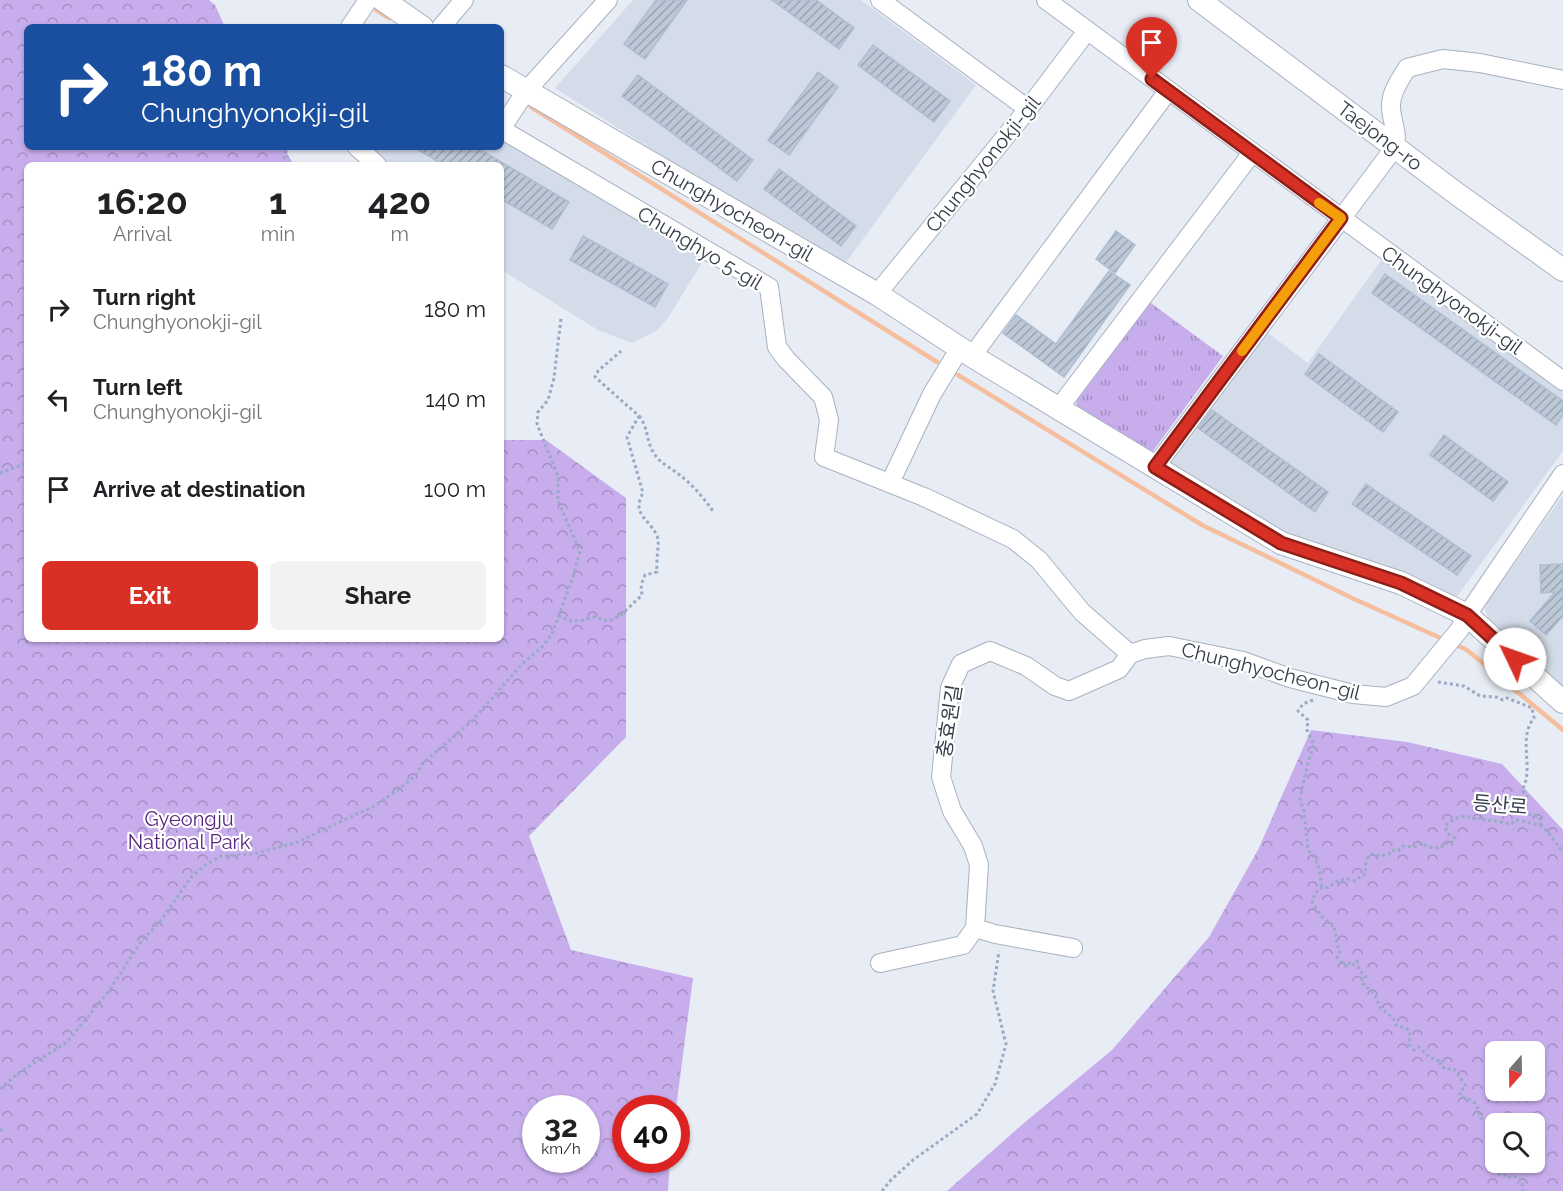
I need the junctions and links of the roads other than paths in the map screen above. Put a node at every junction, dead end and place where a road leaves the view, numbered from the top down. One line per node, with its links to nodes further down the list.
1 (368, 0): 8 (street)
2 (383, 0): 9 (street)
3 (464, 0): 10 (street)
4 (608, 0): 14 (street, Chunghyo 5-gil)
5 (880, 0): 16 (street)
6 (1046, 0): 11 (street, Chunghyonokji-gil)
7 (1199, 0): 19 (street, Taejong-ro)
8 (352, 24)
9 (418, 24)
10 (444, 24)
11 (1088, 31): 15 (street, Chunghyonokji-gil); 16 (street, Chunghyonokji-gil)
12 (504, 78): 14 (street, Chunghyocheon-gil)
13 (1563, 80): 19 (street)
14 (526, 91): 17 (street, Chunghyo 5-gil); 25 (street, Chunghyocheon-gil)
15 (1168, 91): 21 (street, Chunghyonokji-gil); 26 (street)
16 (1028, 110): 25 (street, Chunghyonokji-gil)
17 (504, 124)
18 (504, 131): 31 (street, Chunghyo 5-gil)
19 (1395, 147): 23 (street); 24 (street, Taejong-ro)
20 (360, 150): 22 (street)
21 (1252, 153): 23 (street, Chunghyonokji-gil); 28 (street)
22 (374, 162)
23 (1341, 218): 27 (street, Chunghyonokji-gil); 29 (street)
24 (1563, 270)
25 (877, 294): 26 (street, Chunghyocheon-gil)
26 (966, 352): 28 (street, Chunghyocheon-gil); 31 (street)
27 (1563, 381)
28 (1058, 409): 29 (street, Chunghyocheon-gil)
29 (1155, 467): 32 (street, Chunghyocheon-gil)
30 (1563, 474): 32 (street)
31 (890, 483): 33 (street)
32 (1467, 615): 33 (street, Chunghyocheon-gil); 34 (street, Chunghyocheon-gil)
33 (1130, 654): 35 (street, 충효원길)
34 (1563, 702)
35 (984, 931): 36 (street); 37 (street)
36 (1073, 948)
37 (880, 963)

